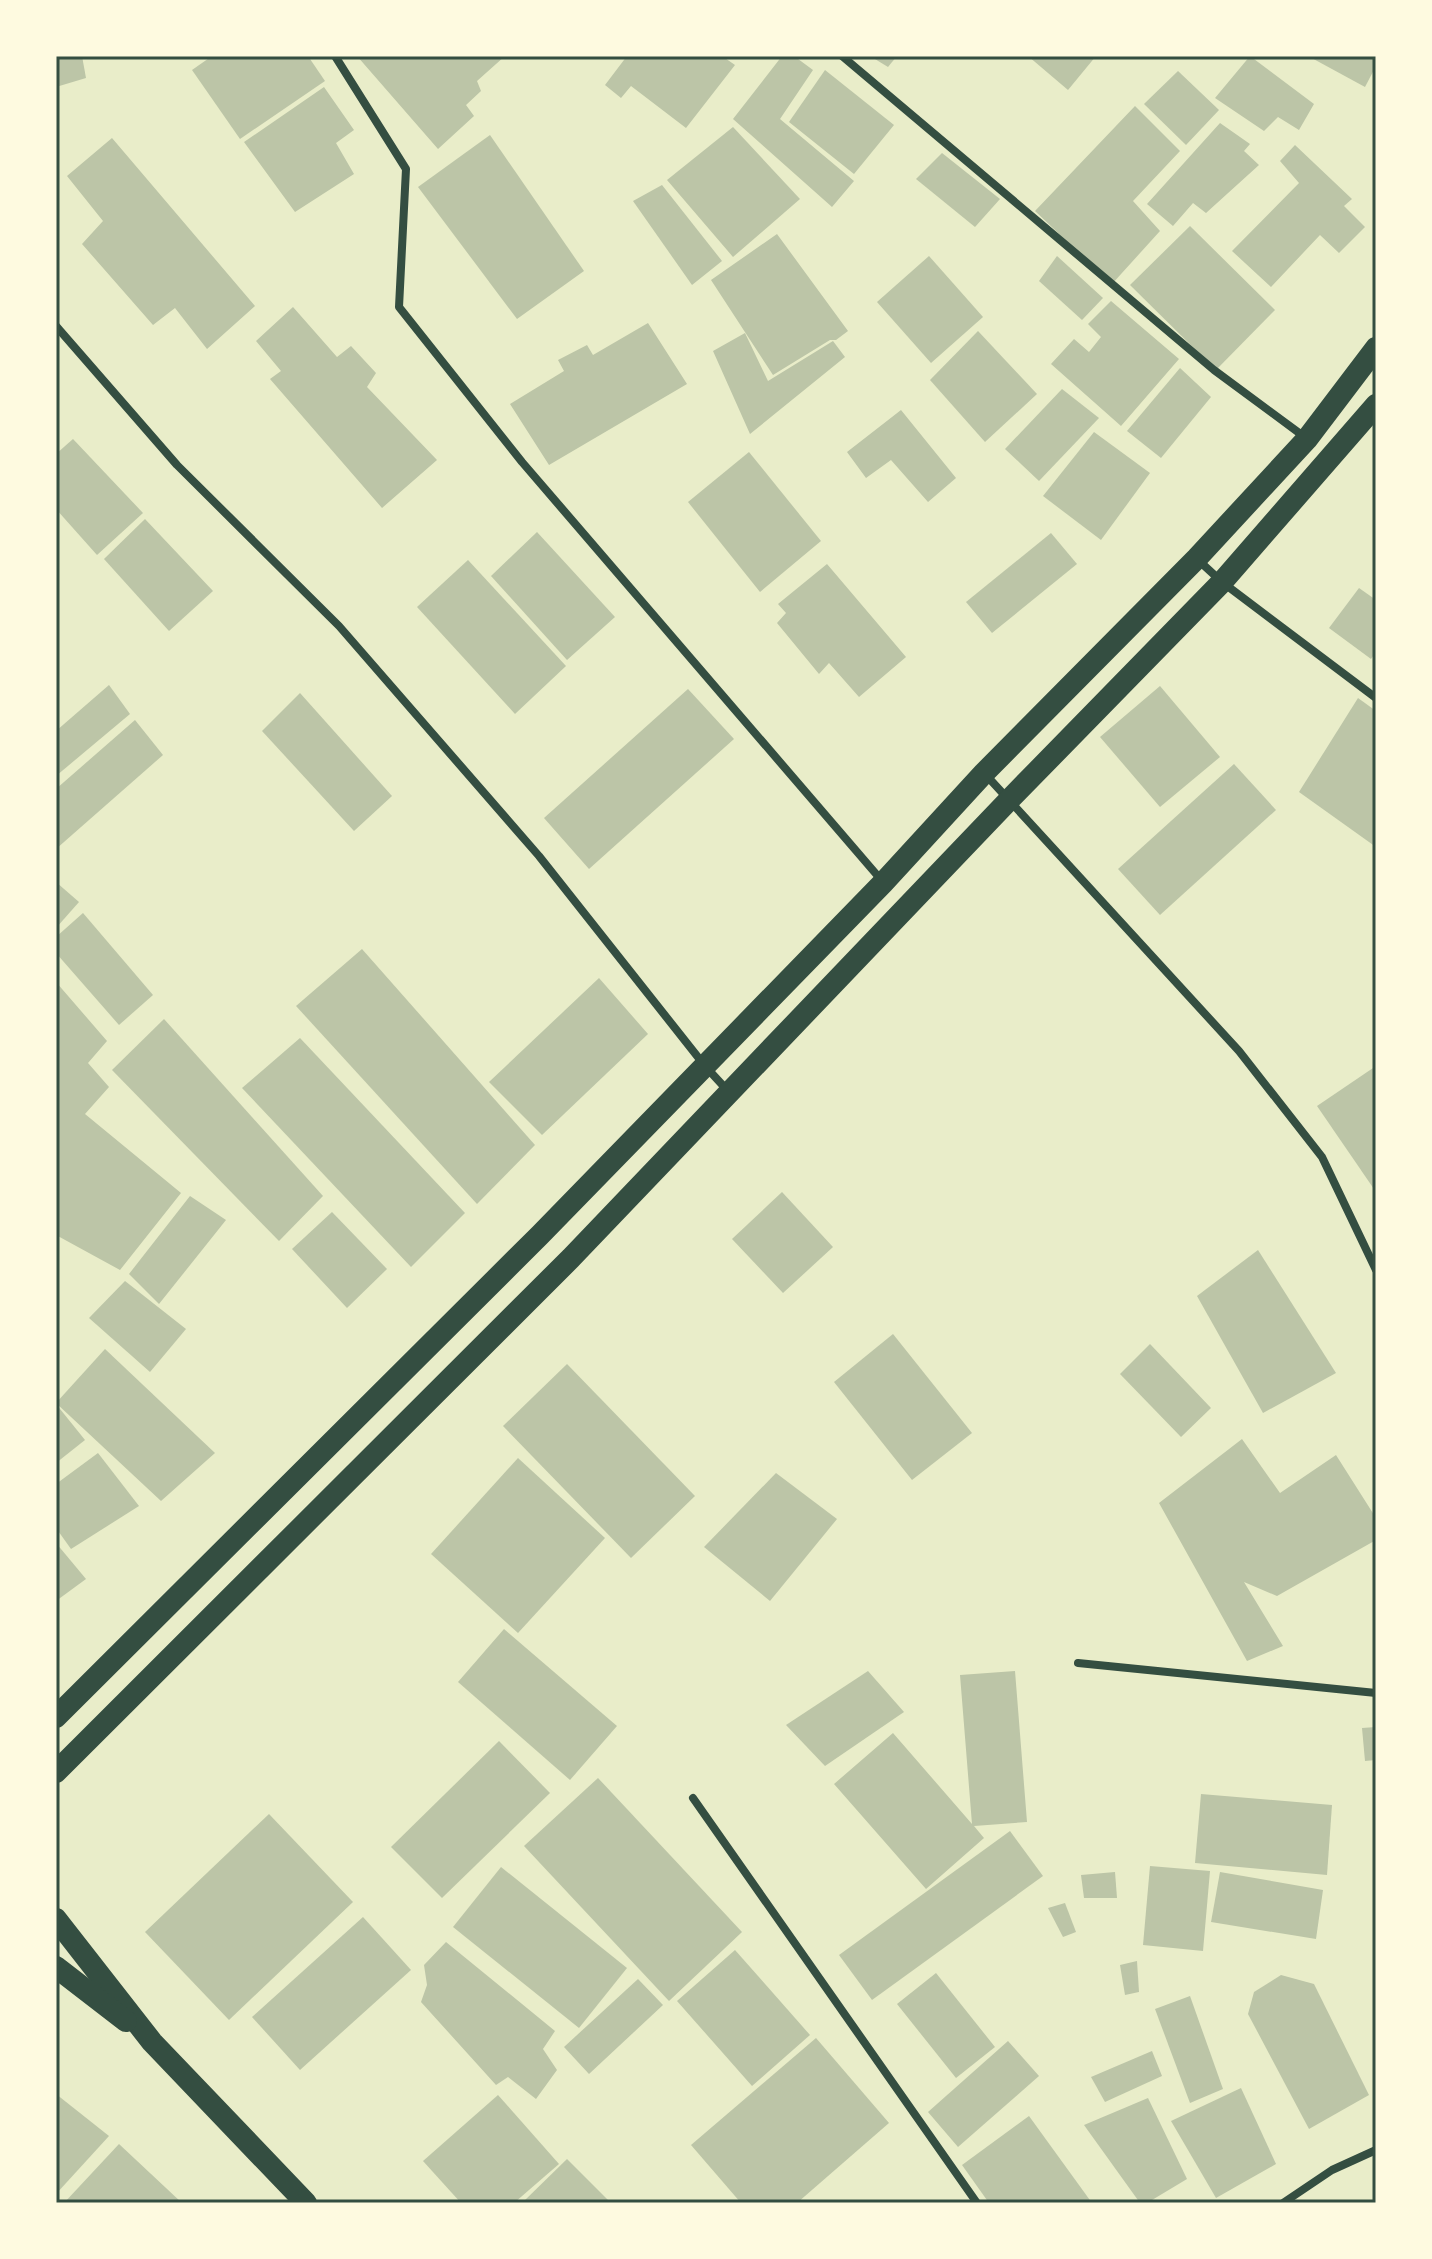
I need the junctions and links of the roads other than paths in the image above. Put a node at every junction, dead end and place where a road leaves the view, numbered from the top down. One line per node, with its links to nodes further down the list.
1 (335, 56): 12 (street)
2 (842, 56): 6 (street)
3 (56, 326): 13 (street)
4 (1376, 348): 6 (highway)
5 (1376, 405): 8 (highway)
6 (1307, 439): 7 (highway)
7 (1197, 558): 8 (street); 10 (highway)
8 (1222, 582): 9 (street); 11 (highway)
9 (1376, 698)
10 (984, 773): 11 (street); 12 (highway)
11 (1009, 800): 14 (highway); 15 (street)
12 (883, 883): 13 (highway)
13 (705, 1066): 14 (street); 18 (highway)
14 (730, 1093): 19 (highway)
15 (1376, 1270)
16 (1078, 1663): 17 (street)
17 (1376, 1693)
18 (56, 1717)
19 (56, 1772)
20 (693, 1798): 26 (street)
21 (56, 1919): 23 (highway)
22 (56, 1967): 23 (highway)
23 (152, 2042): 25 (highway)
24 (1376, 2150): 27 (street)
25 (306, 2203)
26 (977, 2203)
27 (1283, 2203)

